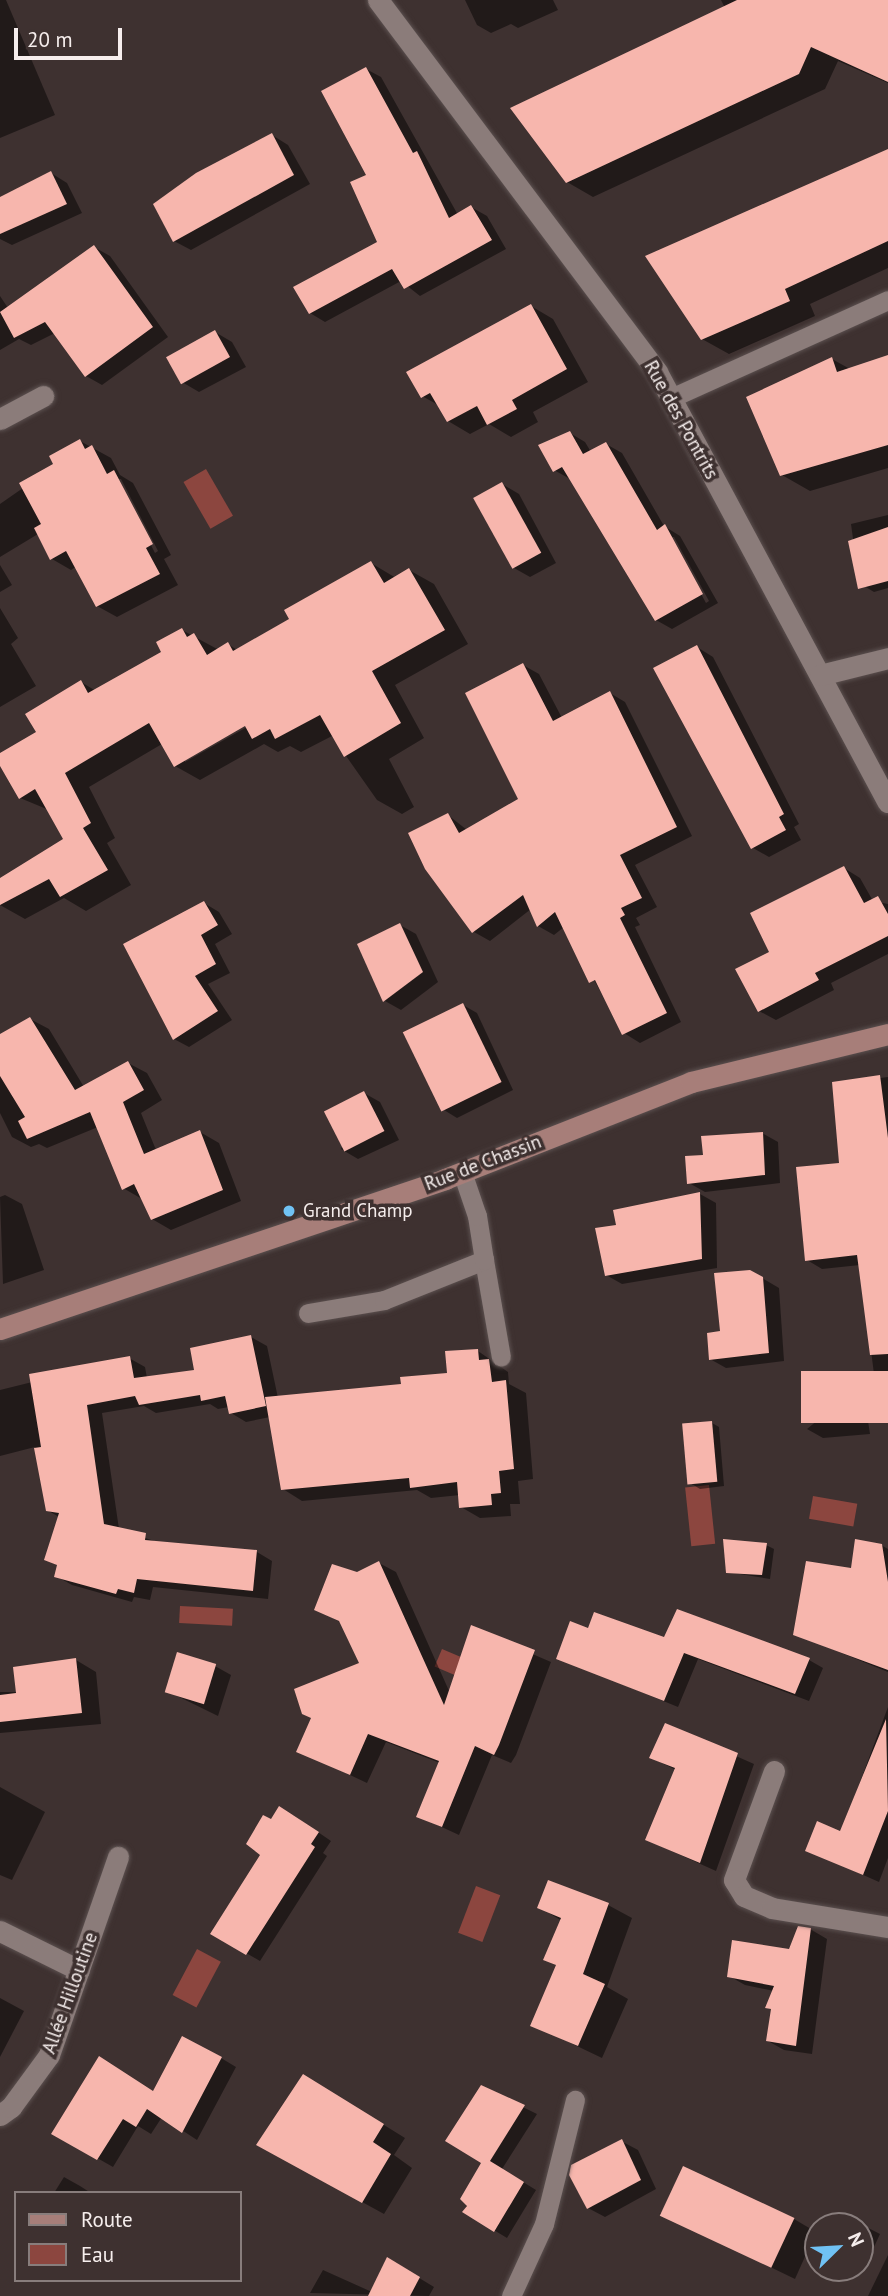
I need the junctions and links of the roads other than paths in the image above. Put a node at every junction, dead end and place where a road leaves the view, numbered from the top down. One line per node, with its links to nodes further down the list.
1 (378, 0): 4 (street, Rue des Pontrits)
2 (888, 300): 4 (lane)
3 (43, 396): 5 (street)
4 (671, 398): 7 (street, Rue des Pontrits)
5 (0, 419)
6 (888, 658): 7 (street)
7 (820, 675): 8 (street, Rue des Pontrits)
8 (888, 802)
9 (888, 1034): 10 (main road, Rue de Chassin)
10 (462, 1172): 11 (lane); 13 (main road, Rue de Chassin)
11 (484, 1260): 12 (lane); 14 (lane)
12 (308, 1312)
13 (0, 1329)
14 (501, 1357)
15 (774, 1771): 17 (street)
16 (118, 1857): 19 (street, Allée Hilloutine)
17 (888, 1927)
18 (0, 1931): 19 (street)
19 (79, 1970): 21 (street, Allée Hilloutine)
20 (575, 2100): 22 (lane)
21 (0, 2115)
22 (511, 2296)

